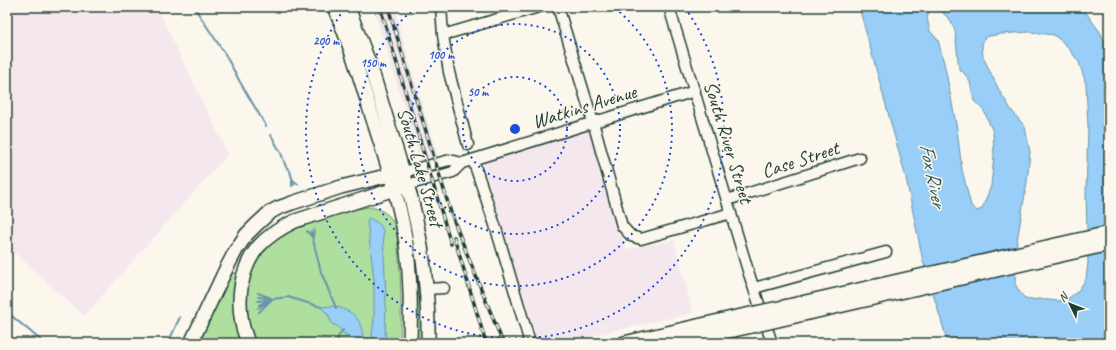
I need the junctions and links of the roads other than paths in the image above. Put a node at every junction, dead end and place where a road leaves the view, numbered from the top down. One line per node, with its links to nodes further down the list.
1 (334, 7): 15 (main road, South Lake Street)
2 (348, 7): 14 (main road, South Lake Street)
3 (441, 7): 7 (street)
4 (539, 7): 7 (street)
5 (558, 7): 9 (street)
6 (669, 7): 8 (street, South River Street)
7 (443, 35): 10 (street)
8 (695, 91): 9 (street, Watkins Avenue); 18 (street, South River Street)
9 (593, 122): 12 (street, Watkins Avenue); 19 (street)
10 (468, 145)
11 (860, 158): 18 (street, Case Street)
12 (473, 160): 13 (street, Watkins Avenue); 32 (street)
13 (462, 163): 14 (street, Watkins Avenue); 16 (street, Watkins Avenue)
14 (403, 172): 15 (main road); 16 (main road, South Lake Street)
15 (390, 175): 17 (main road, South Lake Street); 28 (main road)
16 (407, 185): 17 (main road); 25 (main road, South Lake Street)
17 (394, 190): 29 (main road); 30 (main road, South Lake Street)
18 (728, 200): 19 (street, South River Street)
19 (731, 213): 24 (street, South River Street)
20 (1109, 233): 26 (main road)
21 (1109, 244): 26 (main road)
22 (886, 252): 24 (street)
23 (444, 288): 25 (street)
24 (754, 288): 35 (street, South River Street)
25 (427, 289): 31 (main road, South Lake Street)
26 (872, 292): 27 (main road, bridge)
27 (733, 324): 33 (main road); 34 (main road)
28 (191, 343)
29 (248, 343)
30 (410, 343)
31 (428, 343)
32 (530, 343)
33 (624, 343)
34 (672, 343)
35 (772, 343)

